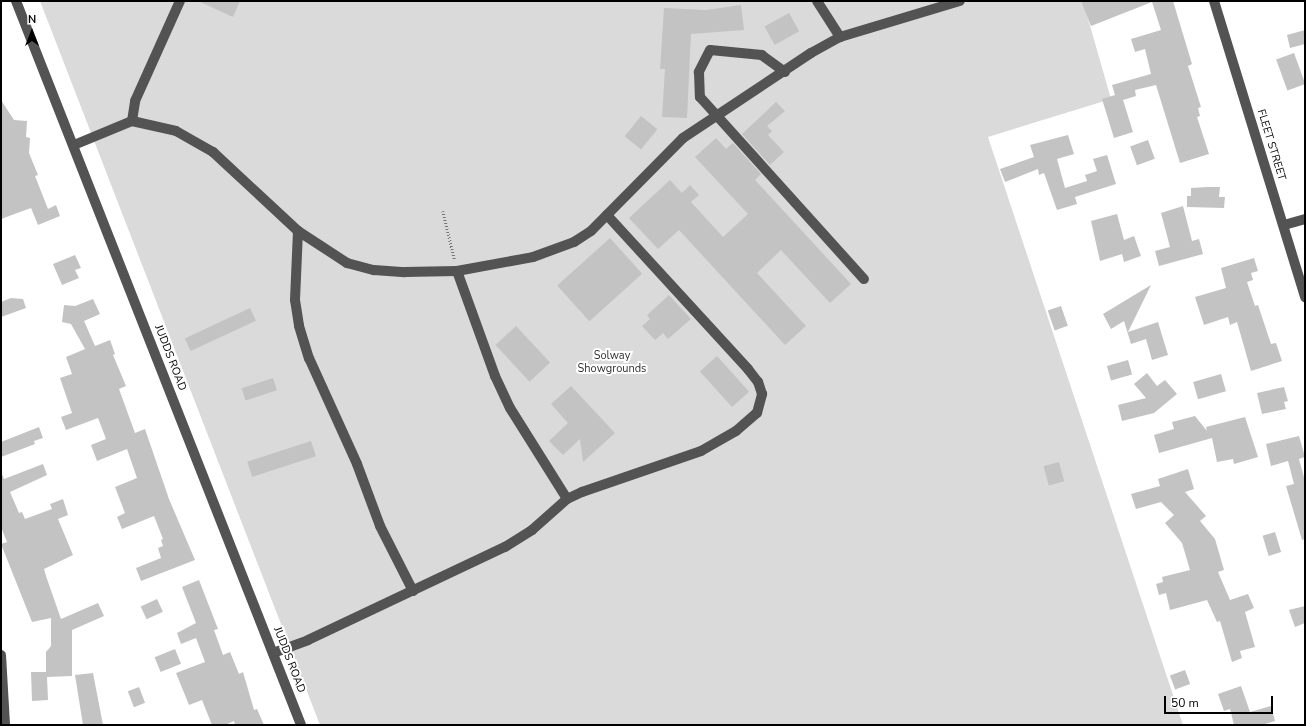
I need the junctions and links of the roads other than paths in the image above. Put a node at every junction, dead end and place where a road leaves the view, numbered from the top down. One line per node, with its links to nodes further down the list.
1 (16, 1): 10 (street, JUDDS ROAD)
2 (180, 1): 9 (street)
3 (817, 1): 6 (street)
4 (960, 1): 6 (street)
5 (1214, 1): 13 (street, FLEET STREET)
6 (840, 38): 7 (street)
7 (785, 72): 8 (street); 8 (street)
8 (717, 116): 11 (street); 16 (street)
9 (132, 121): 10 (street); 14 (street)
10 (74, 145): 20 (street, JUDDS ROAD)
11 (607, 215): 15 (street); 18 (street)
12 (1305, 219): 13 (street)
13 (1284, 225): 17 (street, FLEET STREET)
14 (298, 231): 15 (street); 19 (street)
15 (457, 271): 18 (street)
16 (864, 278)
17 (1305, 297)
18 (567, 499): 19 (street)
19 (413, 591): 20 (street)
20 (273, 653): 23 (street, JUDDS ROAD)
21 (1, 655): 22 (street)
22 (5, 725)
23 (301, 725)

